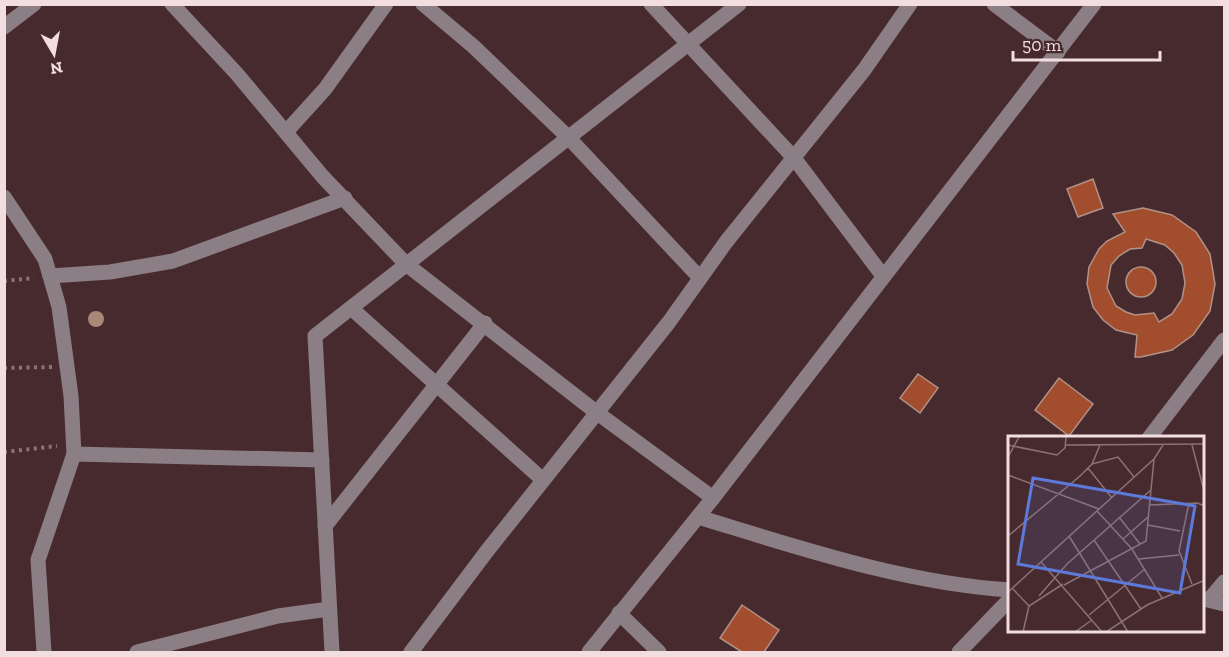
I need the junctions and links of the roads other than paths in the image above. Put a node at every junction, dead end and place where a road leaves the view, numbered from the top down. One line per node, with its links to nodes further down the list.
1 (34, 4): 10 (street)
2 (172, 4): 13 (street)
3 (386, 4): 13 (street)
4 (423, 4): 14 (street)
5 (651, 4): 11 (street)
6 (739, 4): 11 (street)
7 (910, 4): 15 (street)
8 (994, 4): 12 (street)
9 (1094, 4): 12 (street)
10 (4, 27)
11 (686, 45): 14 (street); 15 (street)
12 (1058, 52): 20 (street)
13 (286, 132): 17 (street)
14 (569, 138): 18 (street); 21 (street)
15 (794, 158): 20 (street); 21 (street)
16 (4, 197): 19 (street)
17 (345, 198): 18 (street); 19 (street)
18 (406, 264): 22 (street); 23 (street)
19 (50, 276): 28 (street)
20 (883, 276): 31 (street)
21 (700, 278): 26 (street)
22 (351, 308): 25 (street); 29 (street)
23 (485, 324): 25 (street); 26 (street)
24 (1224, 342): 27 (street)
25 (435, 386): 30 (street); 33 (street)
26 (596, 412): 30 (street); 31 (street)
27 (1151, 436)
28 (74, 449): 29 (street); 40 (street)
29 (322, 460): 33 (street)
30 (543, 480): 43 (street)
31 (713, 498): 32 (street)
32 (698, 517): 35 (street); 39 (street)
33 (325, 526): 38 (street)
34 (1224, 582): 37 (street)
35 (1008, 590)
36 (1008, 601): 46 (street)
37 (1212, 601)
38 (329, 609): 41 (street); 42 (street)
39 (619, 613): 44 (street); 45 (street)
40 (44, 652)
41 (136, 652)
42 (332, 652)
43 (411, 652)
44 (590, 652)
45 (659, 652)
46 (959, 652)

